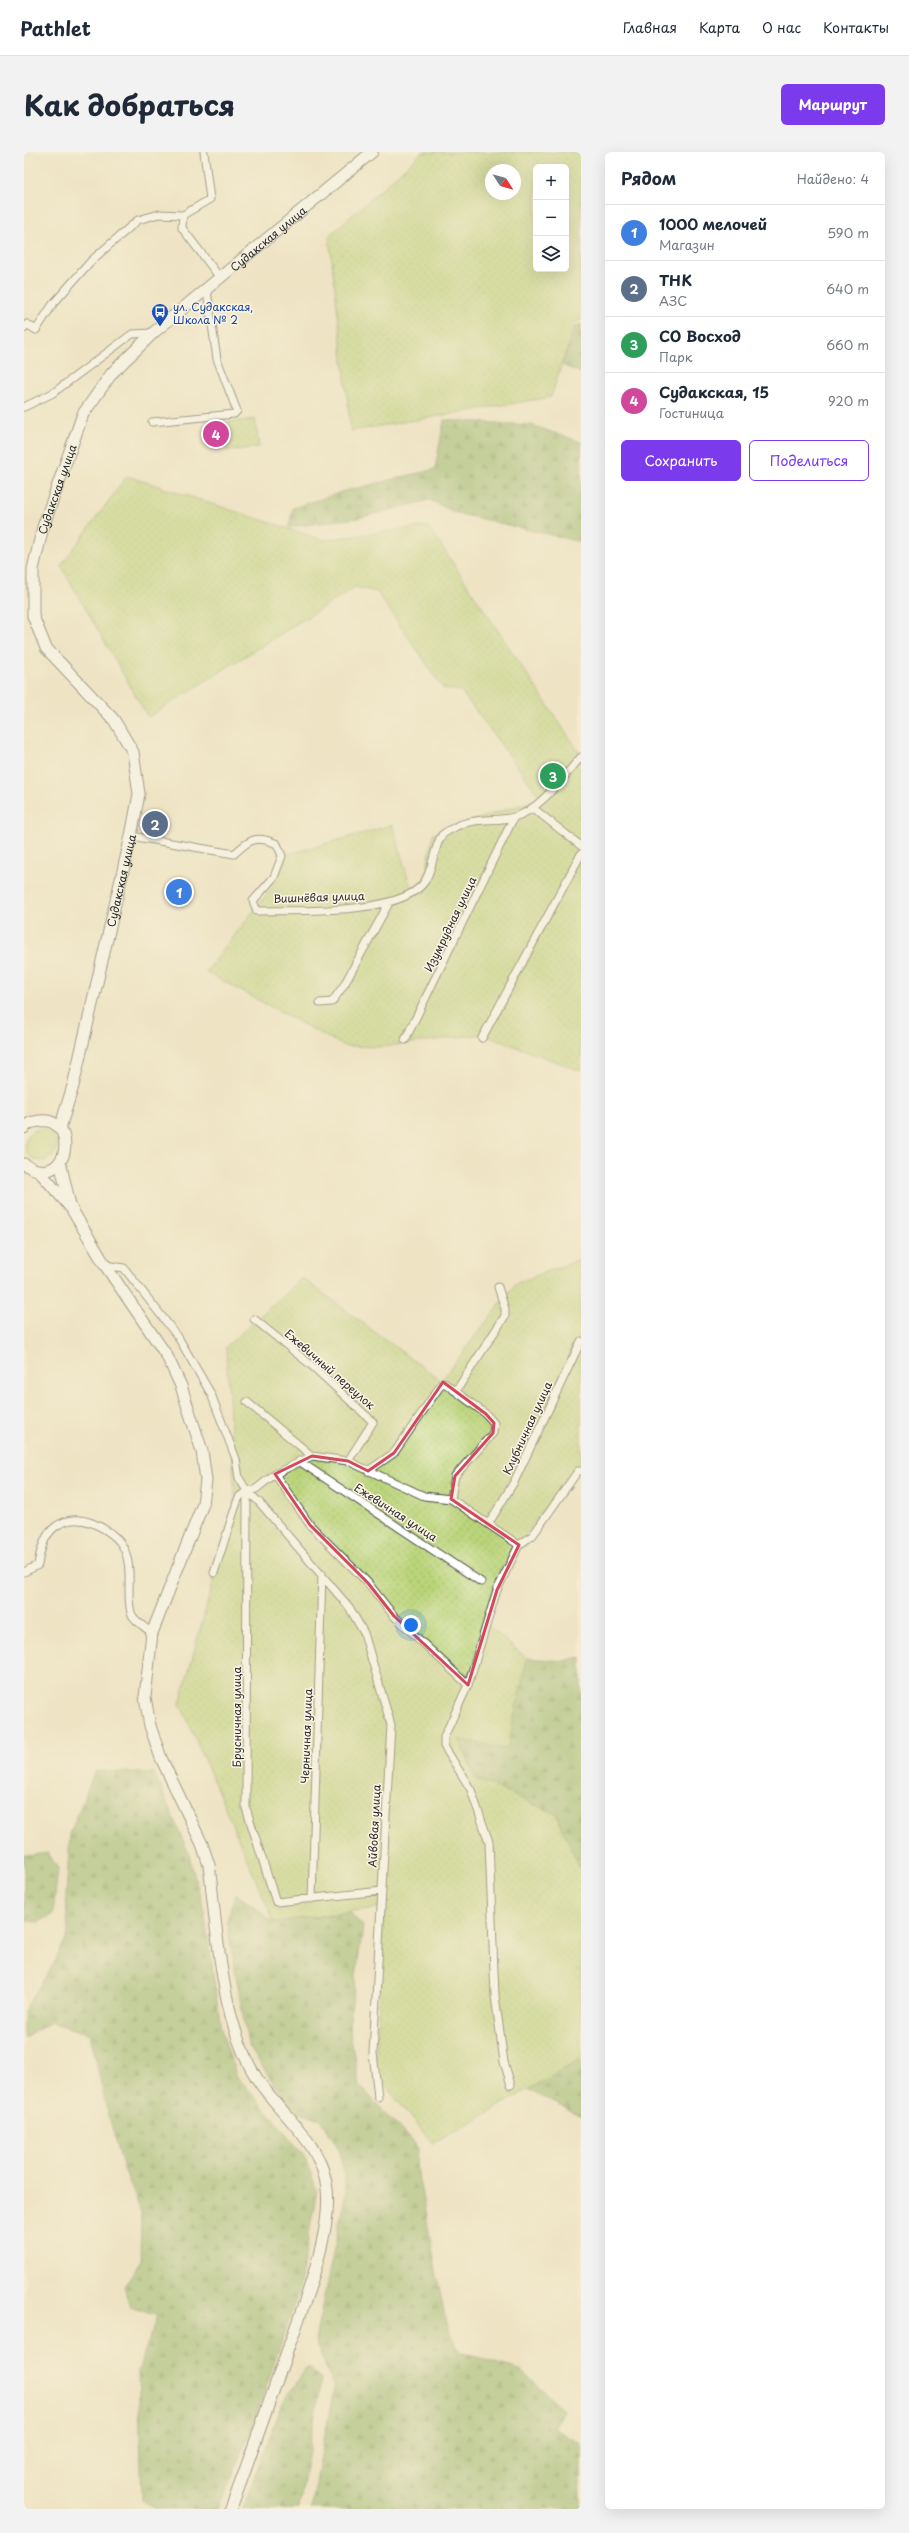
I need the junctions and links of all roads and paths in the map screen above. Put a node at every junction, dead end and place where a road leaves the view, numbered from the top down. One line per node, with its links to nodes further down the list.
1 (204, 152): 3 (street)
2 (372, 152): 4 (main road, Судакская улица)
3 (183, 215): 4 (street); 6 (street)
4 (221, 279): 5 (main road, Судакская улица)
5 (207, 291): 7 (main road, Судакская улица); 9 (street)
6 (24, 328)
7 (153, 333): 8 (street); 13 (main road, Судакская улица)
8 (24, 408)
9 (152, 422)
10 (581, 757): 11 (street)
11 (533, 808): 12 (street); 14 (street)
12 (514, 817): 16 (street, Вишнёвая улица); 19 (street, Изумрудная улица)
13 (131, 836): 16 (street, Вишнёвая улица); 21 (main road, Судакская улица)
14 (581, 846)
15 (581, 854): 18 (street)
16 (389, 903): 17 (street)
17 (320, 1003)
18 (482, 1038)
19 (405, 1040)
20 (24, 1128): 21 (main road)
21 (60, 1128): 22 (main road)
22 (60, 1162): 24 (main road); 25 (main road)
23 (24, 1164): 24 (main road)
24 (39, 1170): 25 (main road)
25 (71, 1208): 26 (main road)
26 (105, 1265): 38 (street); 46 (main road)
27 (498, 1287): 30 (street)
28 (254, 1319): 34 (street, Ежевичный переулок)
29 (581, 1342): 40 (street, Клубничная улица)
30 (456, 1391): 35 (street); 39 (street)
31 (247, 1402): 32 (street)
32 (312, 1456): 33 (street); 34 (street)
33 (299, 1461): 37 (street); 45 (street, Ежевичная улица)
34 (348, 1461): 35 (street)
35 (368, 1471): 39 (street)
36 (581, 1471): 41 (street)
37 (275, 1474): 38 (street); 47 (street)
38 (247, 1491): 43 (street); 44 (street, Айвовая улица); 49 (street, Брусничная улица)
39 (451, 1498): 40 (street)
40 (489, 1523): 41 (street)
41 (520, 1546): 47 (street)
42 (24, 1572): 46 (street)
43 (214, 1573)
44 (322, 1574): 48 (street, Айвовая улица); 49 (street, Черничная улица)
45 (481, 1582)
46 (152, 1633): 52 (main road)
47 (468, 1685): 50 (street)
48 (382, 1891): 49 (street); 51 (street, Айвовая улица)
49 (312, 1899)
50 (511, 2086)
51 (378, 2096)
52 (231, 2509)

